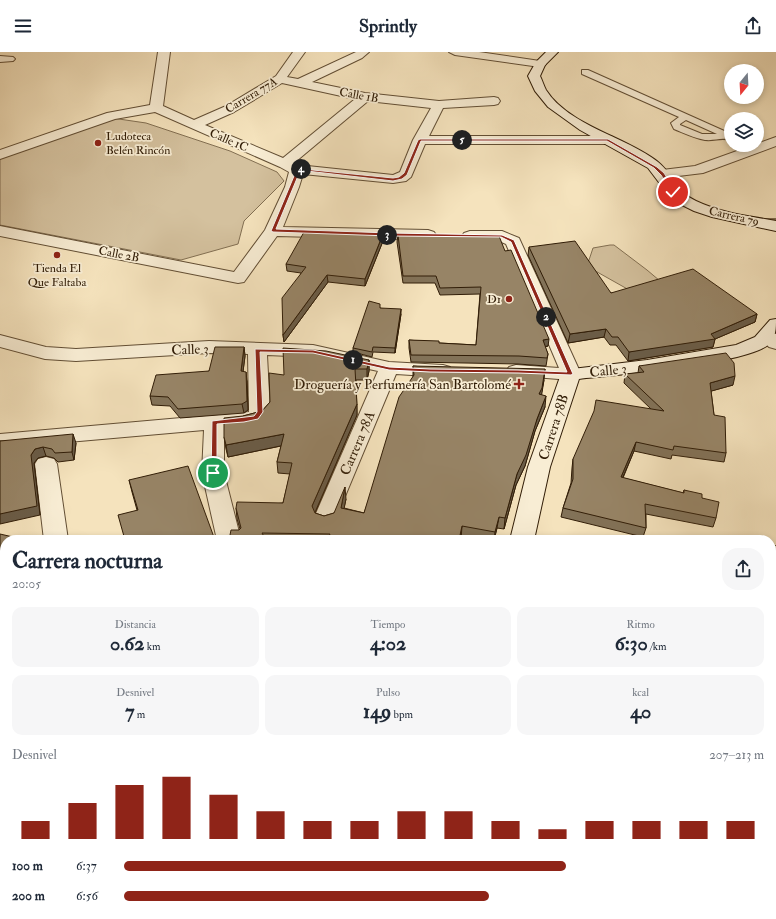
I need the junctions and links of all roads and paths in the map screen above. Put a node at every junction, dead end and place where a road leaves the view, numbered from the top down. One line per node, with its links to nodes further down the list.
1 (164, 52): 11 (street)
2 (300, 52): 8 (street, Carrera 77A)
3 (363, 52): 9 (street)
4 (552, 52): 6 (street)
5 (453, 55): 6 (street)
6 (540, 64): 19 (street, Carrera 79)
7 (585, 72): 14 (lane)
8 (280, 79): 9 (street, Calle 1B); 15 (street, Carrera 77A)
9 (300, 83): 10 (street, Calle 1B)
10 (365, 97): 13 (street, Calle 1B); 24 (street)
11 (157, 101): 15 (street, Calle 1C); 23 (street)
12 (494, 101): 13 (street, Calle 1B)
13 (439, 105): 18 (street)
14 (685, 117): 16 (lane); 17 (lane)
15 (193, 125): 24 (street, Calle 1C)
16 (724, 134)
17 (724, 137)
18 (420, 140): 19 (street); 24 (street, Calle 1C)
19 (608, 140): 25 (street, Carrera 79)
20 (776, 141): 21 (street)
21 (764, 144)
22 (747, 152): 25 (street)
23 (0, 155)
24 (292, 170): 28 (street)
25 (662, 174): 26 (street, Carrera 79)
26 (776, 226)
27 (0, 231): 28 (street, Calle 2B)
28 (273, 231): 35 (street)
29 (773, 334): 35 (street, Calle 3)
30 (0, 341): 31 (street, Calle 3)
31 (257, 350): 32 (street, Calle 3); 36 (street)
32 (389, 368): 33 (street, Calle 3); 39 (street, Carrera 78A)
33 (459, 371)
34 (496, 371): 35 (street, Calle 3)
35 (571, 374): 42 (street, Carrera 78B)
36 (214, 423): 37 (street); 41 (street)
37 (0, 441)
38 (46, 464): 40 (street)
39 (325, 518)
40 (55, 535)
41 (228, 535)
42 (523, 535)

